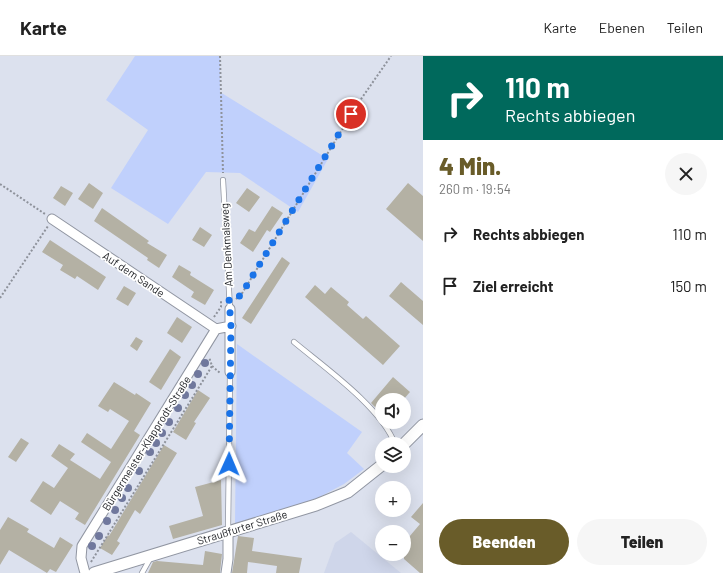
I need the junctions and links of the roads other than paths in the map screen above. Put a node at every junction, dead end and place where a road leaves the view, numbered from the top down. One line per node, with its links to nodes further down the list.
1 (223, 180): 3 (lane, Am Denkmalsweg)
2 (52, 219): 5 (street, Auf dem Sande)
3 (230, 309): 4 (street)
4 (231, 326): 5 (street); 7 (street)
5 (213, 327): 14 (street, Bürgermeister-Klapprodt-Straße)
6 (294, 342): 9 (lane)
7 (230, 372): 12 (lane)
8 (423, 425): 10 (street)
9 (390, 437)
10 (411, 437)
11 (375, 471): 12 (street, Straußfurter Straße)
12 (228, 531): 13 (street, Straußfurter Straße); 17 (street)
13 (152, 554): 15 (street, Straußfurter Straße); 16 (lane)
14 (84, 569)
15 (94, 573)
16 (142, 573)
17 (226, 573)

